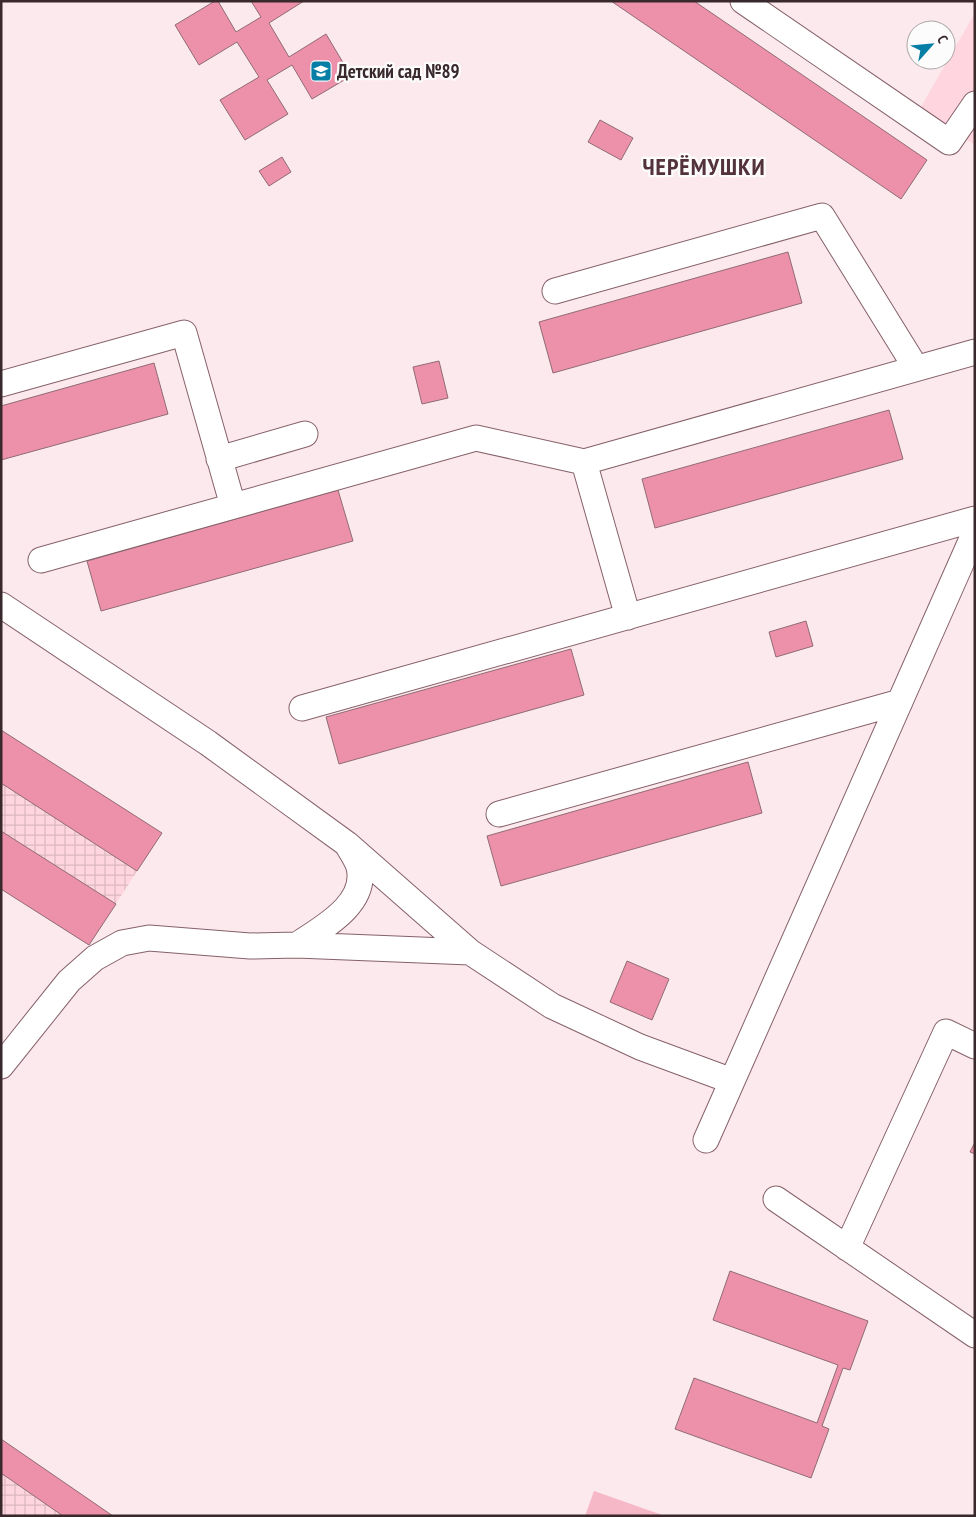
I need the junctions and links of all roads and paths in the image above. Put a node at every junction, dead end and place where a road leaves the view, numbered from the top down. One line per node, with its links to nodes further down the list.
1 (743, 1): 2 (street)
2 (975, 104)
3 (555, 291): 5 (street)
4 (975, 352): 5 (street)
5 (916, 368): 9 (street)
6 (1, 384): 8 (street)
7 (305, 434): 8 (street)
8 (219, 459): 10 (street)
9 (584, 462): 10 (street); 15 (street)
10 (233, 506): 13 (street)
11 (975, 519): 15 (street)
12 (975, 532): 16 (street)
13 (41, 560)
14 (1, 605): 19 (street)
15 (628, 616): 17 (street)
16 (900, 702): 18 (street); 24 (street)
17 (302, 708)
18 (499, 814)
19 (347, 844): 20 (street); 21 (street)
20 (297, 945): 21 (street); 23 (street)
21 (470, 952): 24 (street)
22 (975, 1046): 27 (street)
23 (1, 1066)
24 (732, 1081): 25 (street)
25 (706, 1140)
26 (776, 1199): 27 (street)
27 (847, 1248): 28 (street)
28 (975, 1335)

